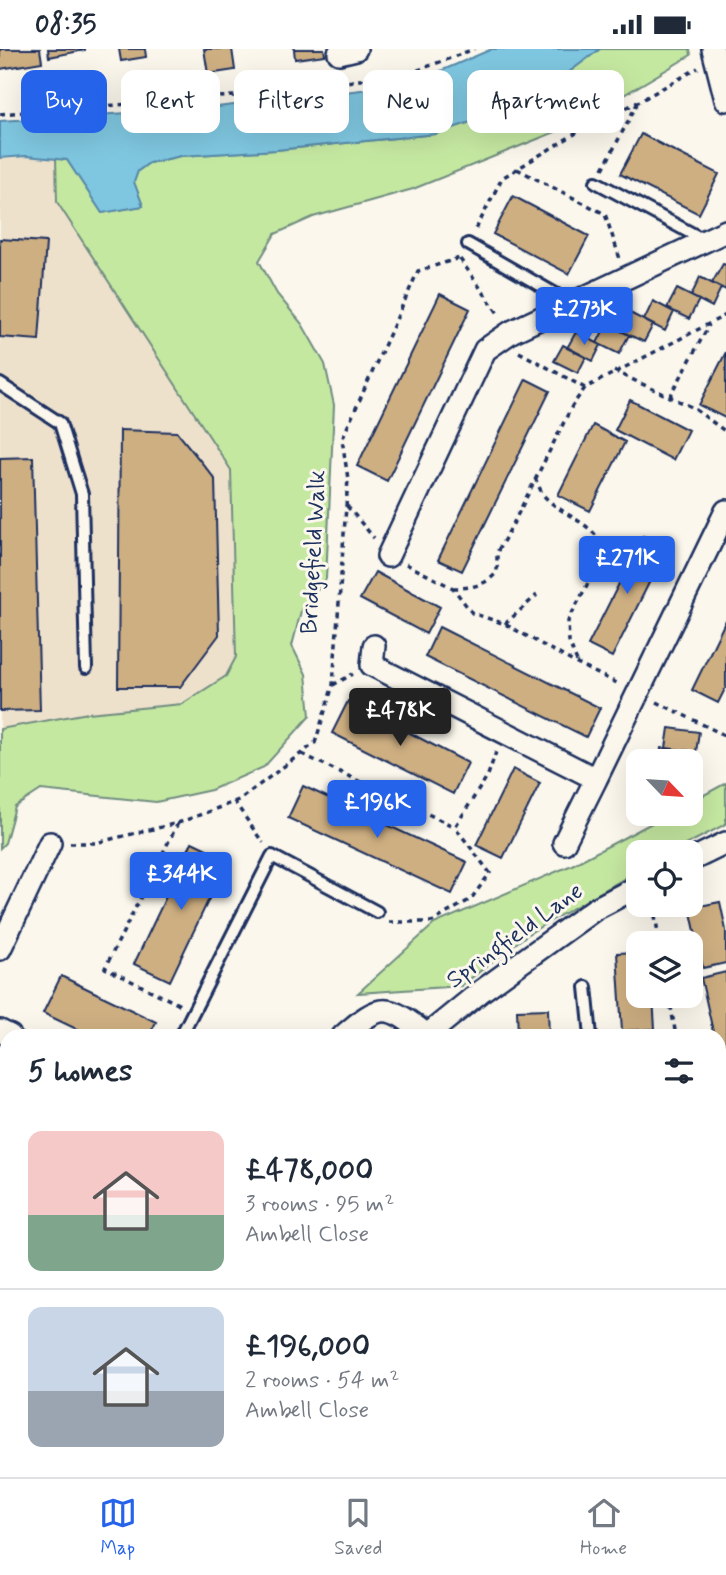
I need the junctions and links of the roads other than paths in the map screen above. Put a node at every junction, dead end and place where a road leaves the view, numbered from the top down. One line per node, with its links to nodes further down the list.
1 (714, 54): 2 (street)
2 (726, 100)
3 (596, 182): 5 (lane)
4 (726, 231): 5 (street)
5 (704, 240): 7 (street)
6 (468, 244): 7 (lane)
7 (573, 304): 10 (street)
8 (0, 384): 12 (lane)
9 (726, 511): 13 (street)
10 (388, 556)
11 (374, 646): 13 (street)
12 (86, 668)
13 (596, 779): 15 (street)
14 (50, 843): 20 (street)
15 (564, 843)
16 (726, 843): 17 (street)
17 (703, 854)
18 (626, 893): 25 (street, Springfield Lane)
19 (377, 912): 22 (lane)
20 (0, 949)
21 (586, 987): 26 (lane)
22 (185, 1029)
23 (351, 1029): 24 (street)
24 (419, 1029)
25 (434, 1029)
26 (590, 1029)

